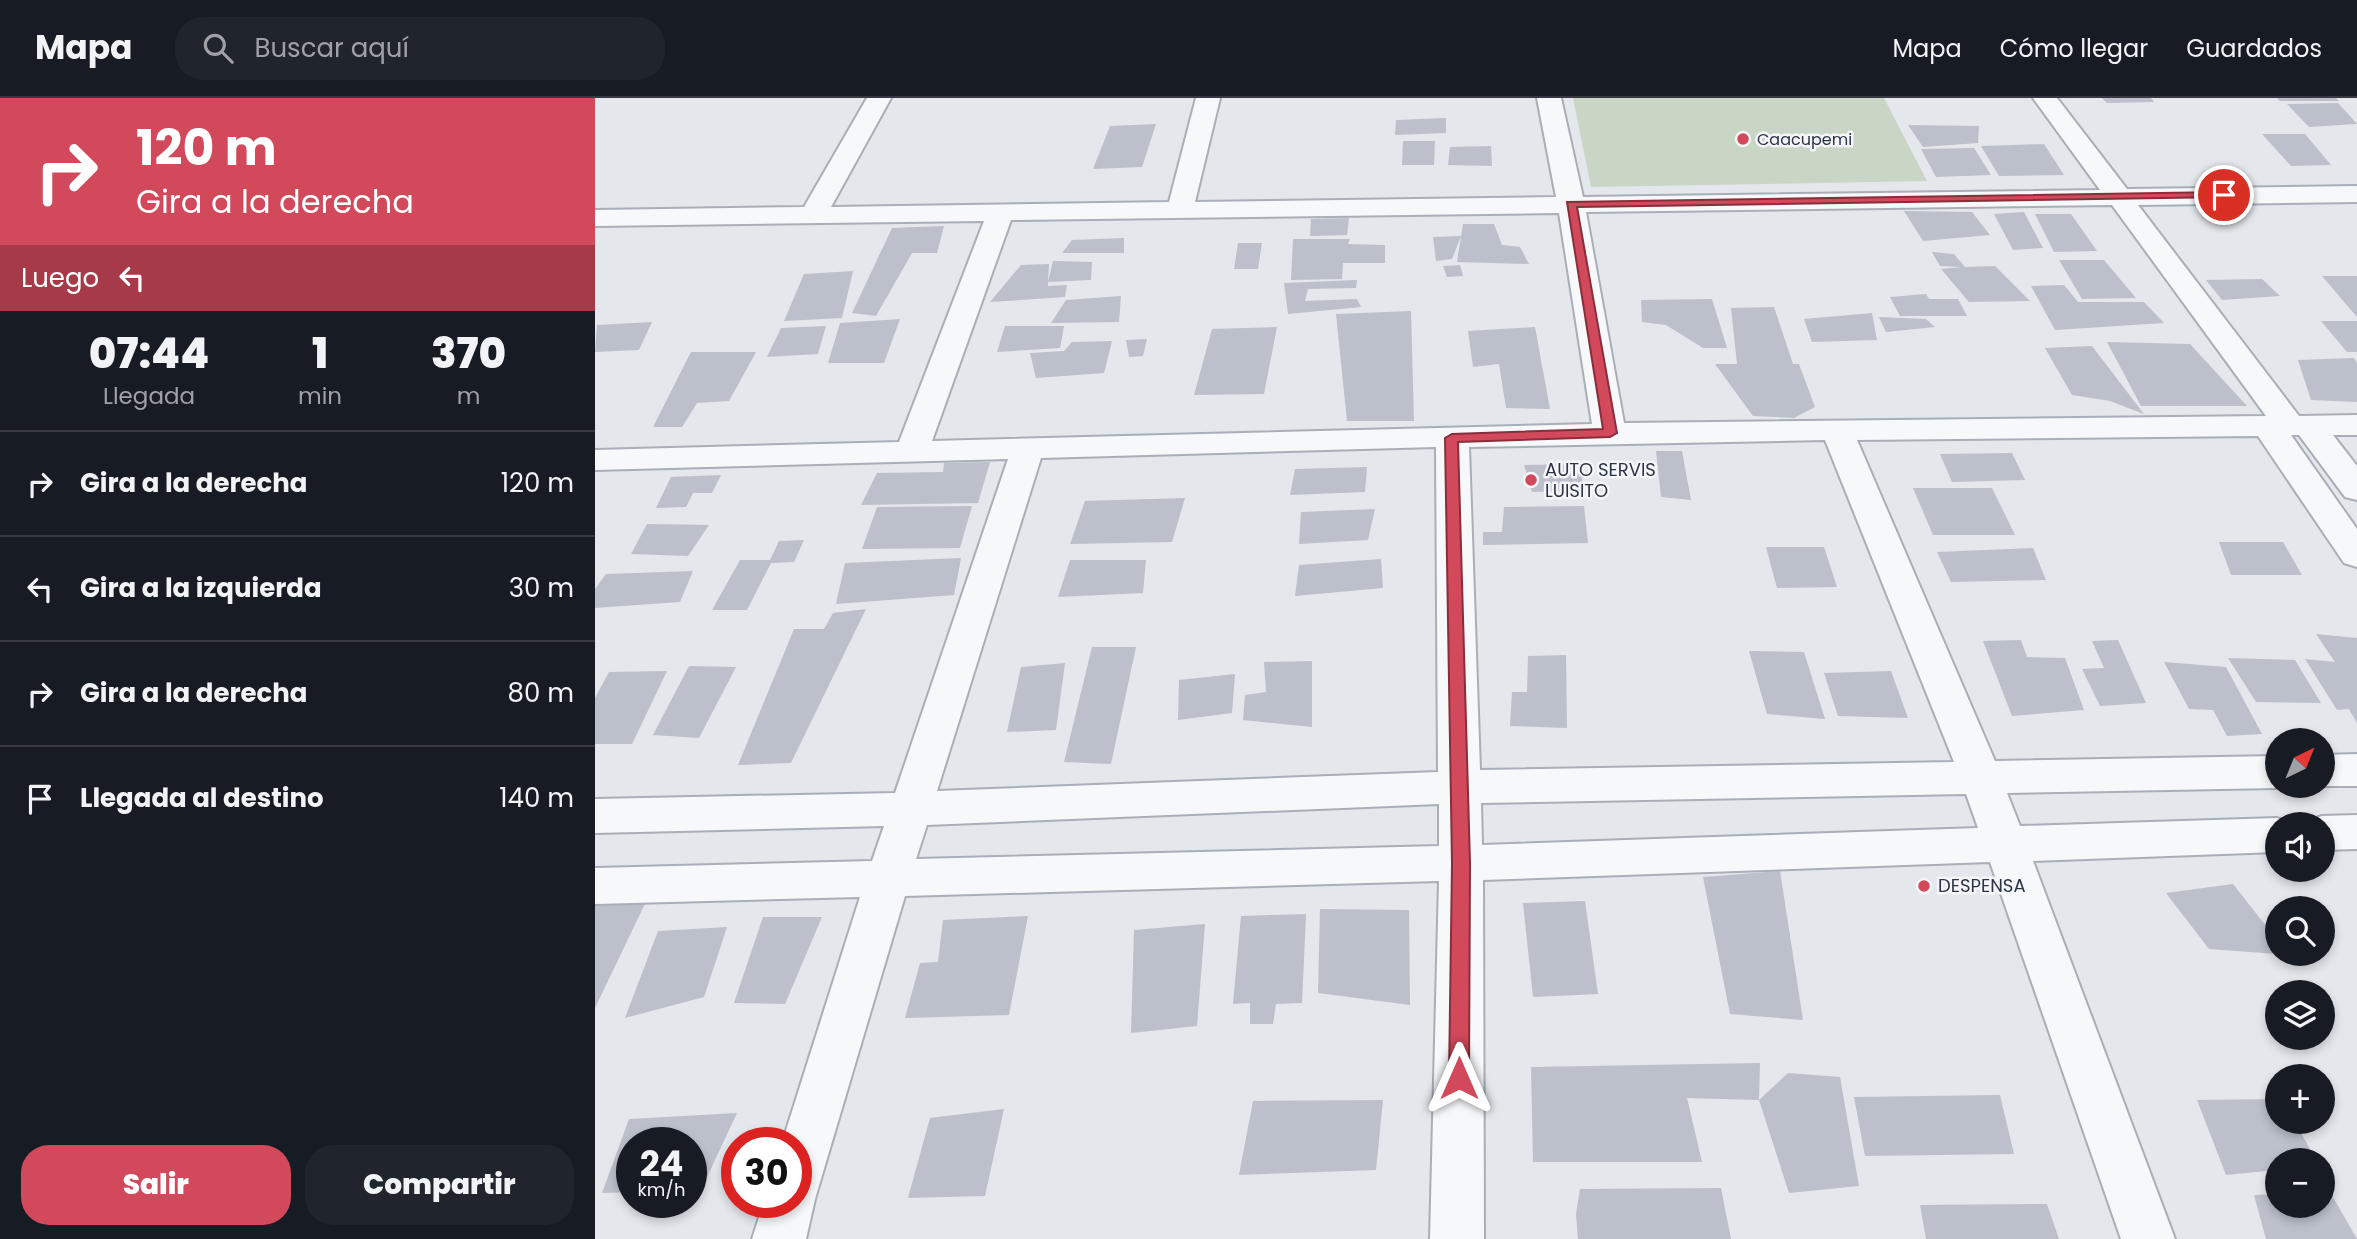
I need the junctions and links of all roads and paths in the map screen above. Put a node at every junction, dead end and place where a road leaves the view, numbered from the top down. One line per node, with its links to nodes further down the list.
1 (879, 98): 10 (street)
2 (1208, 98): 8 (street)
3 (1549, 98): 7 (street)
4 (2045, 98): 6 (street)
5 (2357, 194): 6 (street)
6 (2118, 196): 7 (street); 13 (street)
7 (1571, 204): 8 (street); 15 (street)
8 (1180, 210): 9 (street)
9 (1001, 211): 10 (street); 18 (street)
10 (813, 215): 11 (street)
11 (595, 218)
12 (2357, 425): 13 (street)
13 (2289, 426): 14 (street); 20 (street); 21 (street)
14 (1837, 430): 15 (street); 25 (street)
15 (1610, 433): 16 (street)
16 (1452, 438): 17 (street); 26 (street)
17 (1028, 448): 18 (street); 27 (street)
18 (912, 452): 19 (street)
19 (598, 465)
20 (2357, 489)
21 (2357, 555)
22 (2357, 770): 23 (street)
23 (2335, 771)
24 (2265, 772): 25 (street)
25 (1982, 778): 26 (street); 32 (street)
26 (1458, 787): 27 (street); 33 (street)
27 (910, 809): 28 (street); 34 (street)
28 (595, 816)
29 (2357, 832): 30 (street)
30 (2335, 833)
31 (2265, 835): 32 (street)
32 (2005, 843): 33 (street); 40 (street)
33 (1461, 863): 34 (street); 39 (street)
34 (888, 878): 35 (street); 36 (street)
35 (595, 886)
36 (812, 1129)
37 (785, 1218): 38 (street)
38 (779, 1239)
39 (1457, 1239)
40 (2148, 1239)

